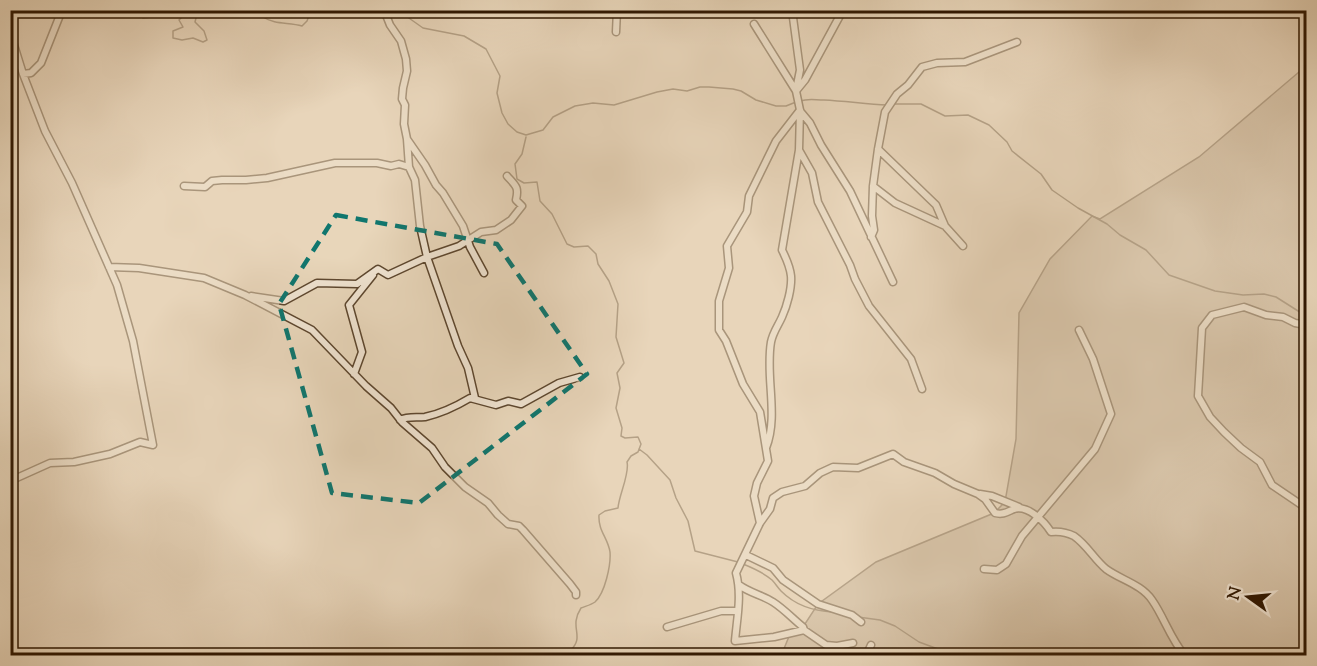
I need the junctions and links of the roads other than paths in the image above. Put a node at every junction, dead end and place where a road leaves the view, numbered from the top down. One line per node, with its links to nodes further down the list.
1 (62, 10): 10 (street)
2 (384, 10): 13 (street)
3 (617, 10): 8 (street)
4 (792, 10): 11 (street)
5 (843, 10): 11 (street)
6 (754, 24): 11 (street)
7 (10, 32): 10 (street)
8 (616, 32)
9 (1017, 42): 14 (street)
10 (23, 74): 25 (street)
11 (796, 91): 12 (street)
12 (800, 110): 15 (street); 21 (street); 37 (street)
13 (406, 140): 16 (street); 22 (street)
14 (878, 149): 19 (street); 20 (street)
15 (799, 150): 34 (street); 37 (street)
16 (409, 167): 18 (street); 24 (street)
17 (507, 176): 22 (street)
18 (184, 186)
19 (873, 186): 20 (street); 21 (street)
20 (945, 226): 23 (street)
21 (870, 237): 28 (street)
22 (468, 238): 24 (street); 27 (street)
23 (963, 246)
24 (427, 257): 26 (street); 35 (street)
25 (108, 267): 29 (street); 38 (street)
26 (378, 269): 29 (street); 32 (street)
27 (484, 273)
28 (893, 282)
29 (245, 295): 32 (street)
30 (1306, 325): 41 (street)
31 (1079, 330): 42 (street)
32 (354, 374): 36 (street)
33 (580, 377): 35 (street)
34 (922, 389)
35 (475, 398): 36 (street)
36 (400, 420): 47 (street)
37 (765, 448): 43 (street)
38 (10, 481)
39 (978, 494): 40 (street); 40 (street); 43 (street)
40 (1022, 508): 42 (street)
41 (1306, 508)
42 (1038, 518): 45 (street); 55 (street)
43 (760, 523): 44 (street)
44 (746, 555): 46 (street); 49 (street)
45 (984, 569)
46 (739, 585): 48 (street); 51 (street)
47 (576, 595)
48 (738, 611): 50 (street); 51 (street)
49 (861, 622)
50 (667, 627)
51 (804, 630): 52 (street)
52 (853, 643)
53 (871, 645): 54 (street)
54 (866, 656)
55 (1185, 656)

